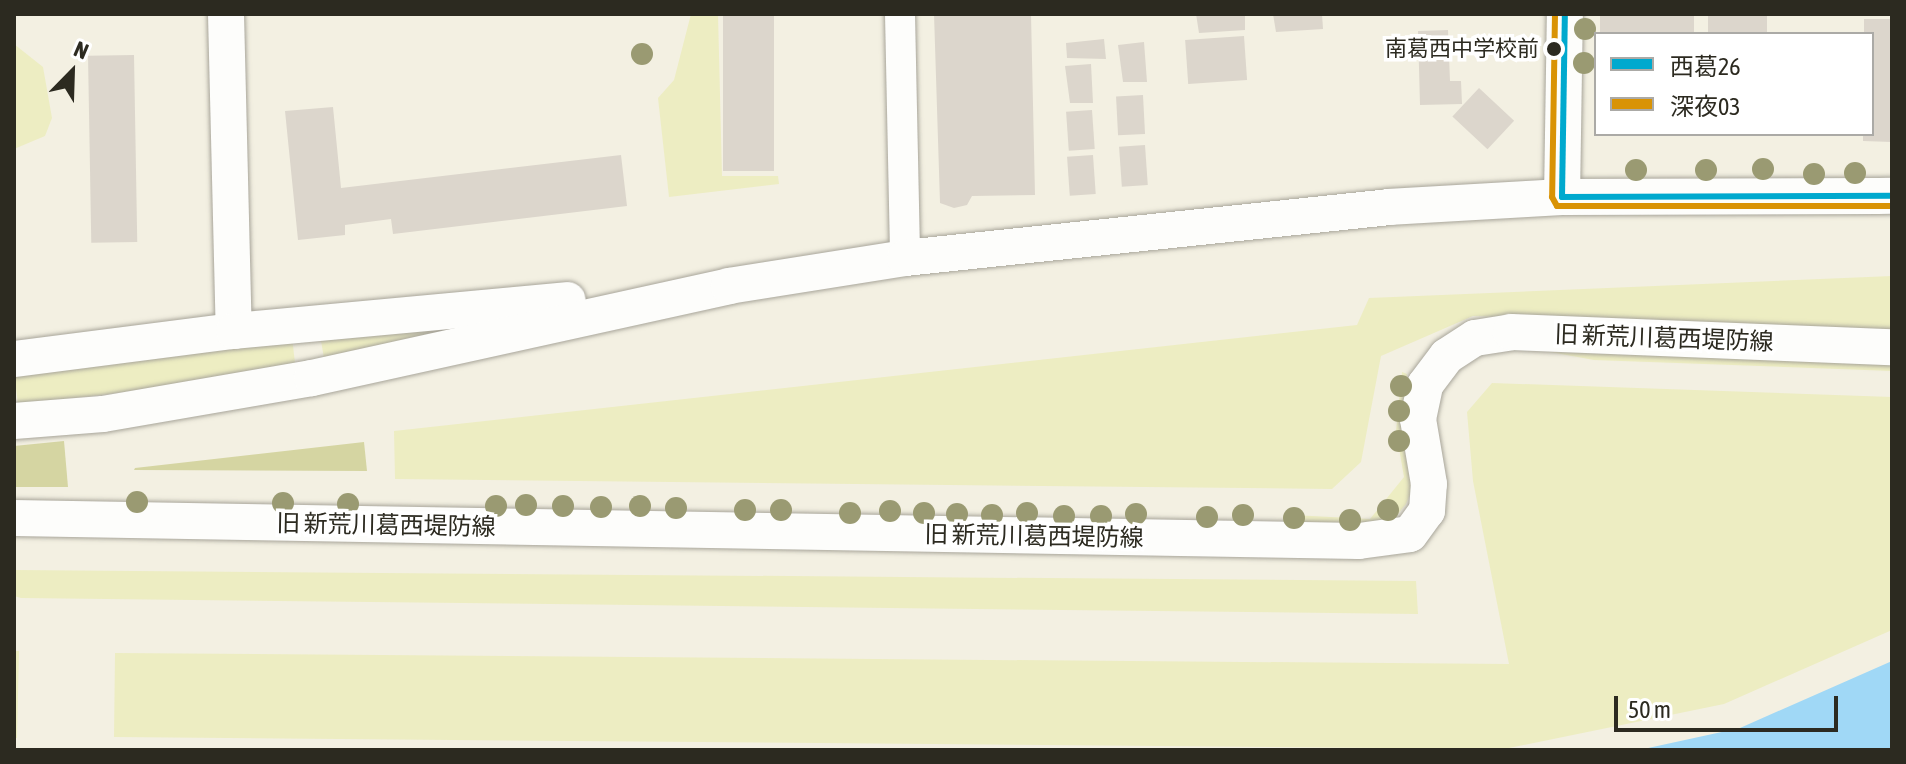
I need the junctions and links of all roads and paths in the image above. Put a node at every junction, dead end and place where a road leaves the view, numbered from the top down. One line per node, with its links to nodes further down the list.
1 (226, 14): 8 (street)
2 (900, 14): 6 (street)
3 (1565, 14): 5 (street)
4 (1892, 196): 5 (street)
5 (1562, 197): 6 (street)
6 (905, 258): 7 (street)
7 (729, 286): 8 (street); 11 (street)
8 (234, 331): 10 (street)
9 (1892, 347): 12 (street, 旧 新荒川葛西堤防線)
10 (14, 359)
11 (14, 421)
12 (14, 518)

